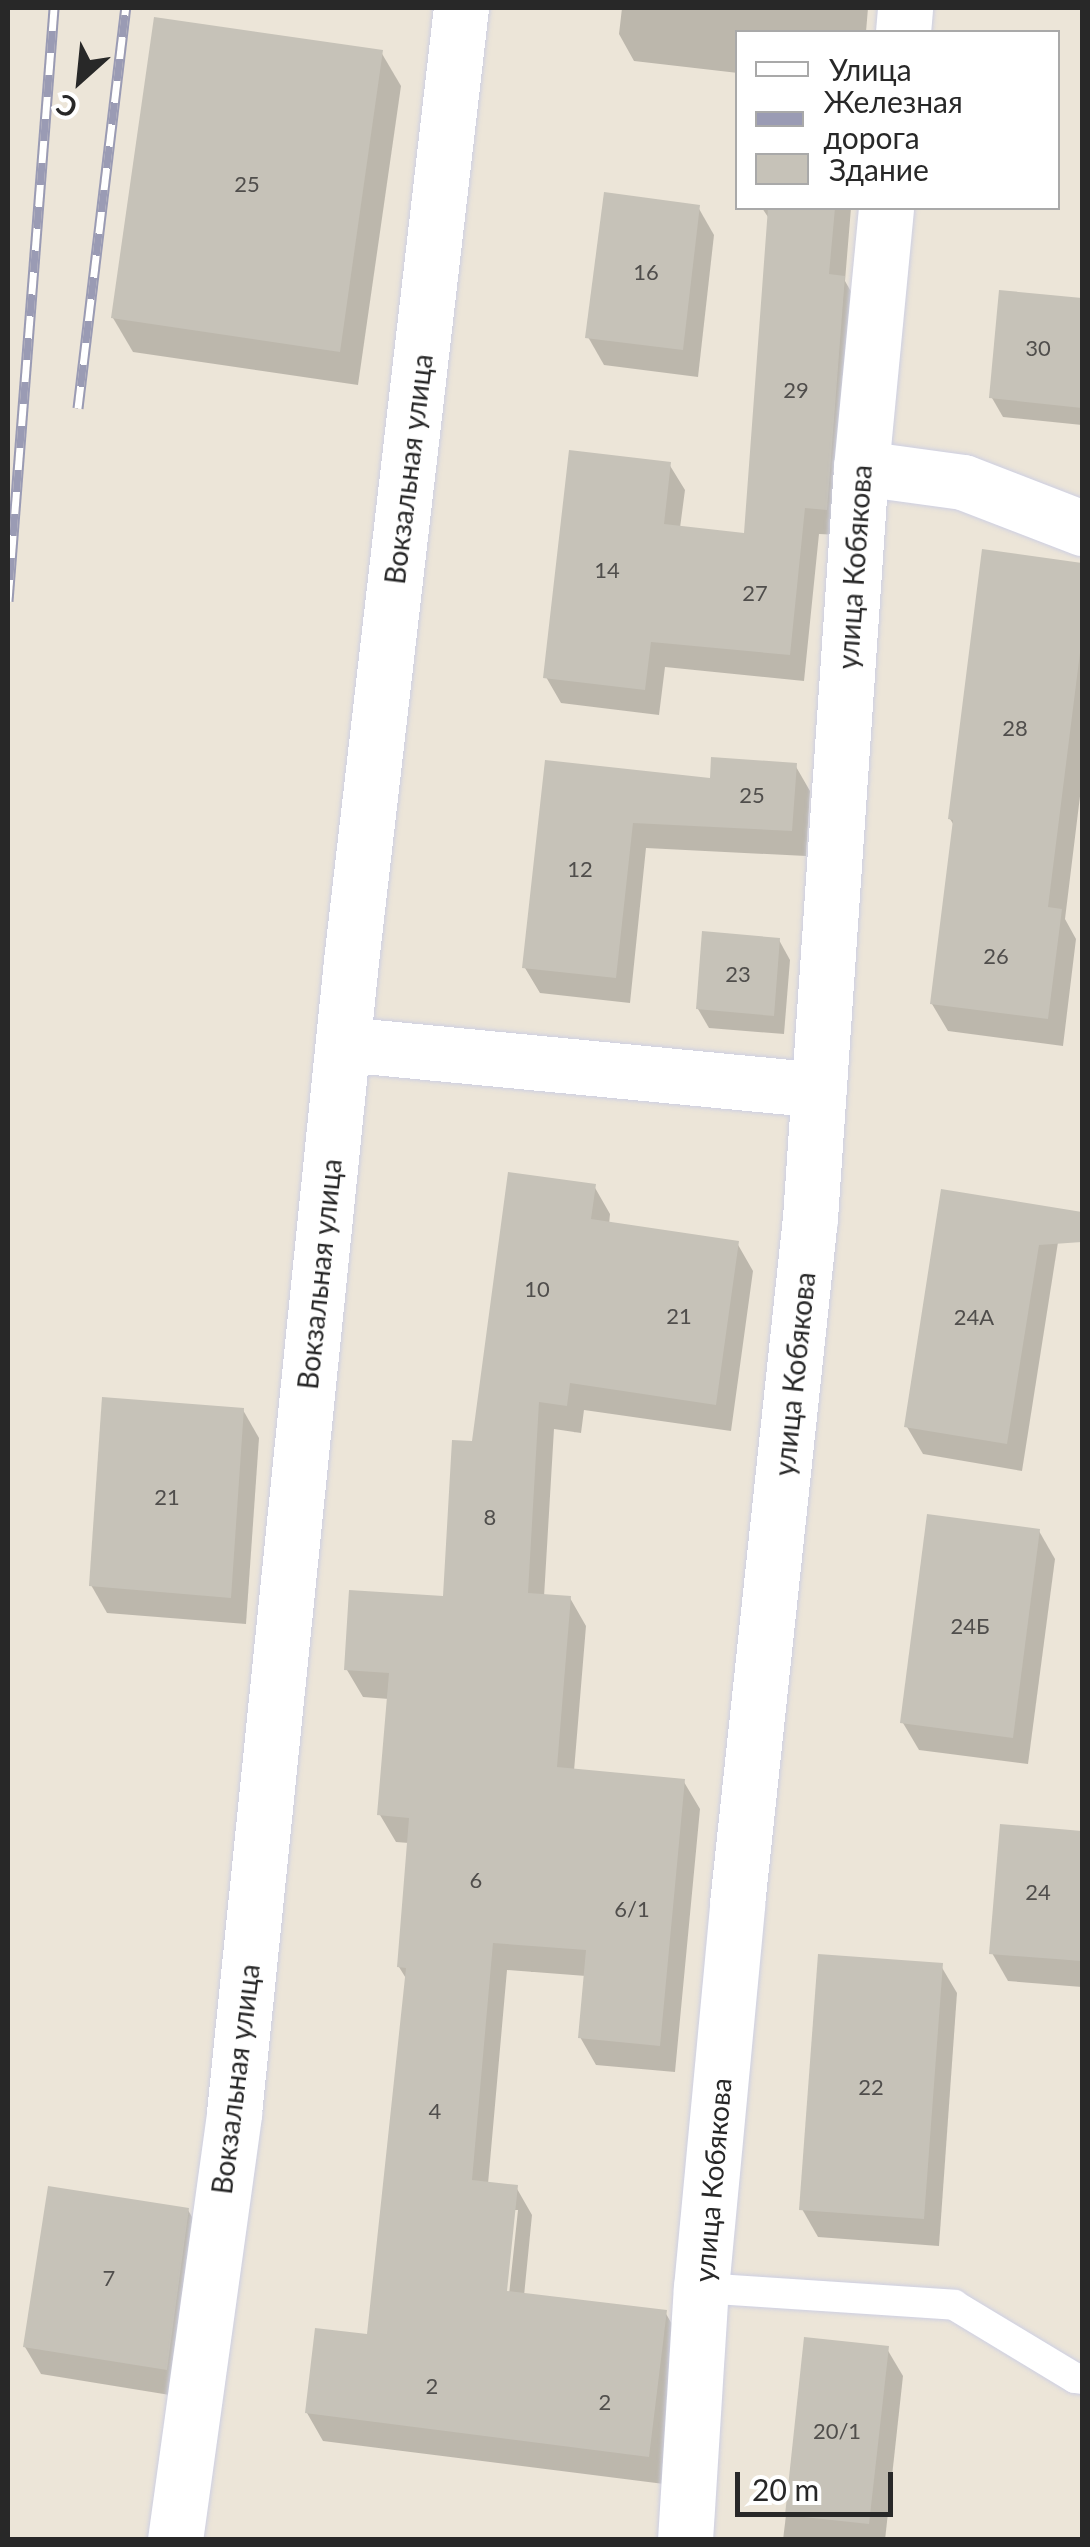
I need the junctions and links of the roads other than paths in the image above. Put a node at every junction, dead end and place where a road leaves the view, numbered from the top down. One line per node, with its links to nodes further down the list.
1 (461, 8): 5 (street, Вокзальная улица)
2 (886, 210): 3 (street, улица Кобякова)
3 (860, 468): 4 (street); 6 (street, улица Кобякова)
4 (1082, 528)
5 (343, 1044): 6 (street); 9 (street, Вокзальная улица)
6 (819, 1090): 7 (street, улица Кобякова)
7 (702, 2288): 8 (lane); 10 (street, улица Кобякова)
8 (1082, 2379)
9 (176, 2540)
10 (685, 2540)

